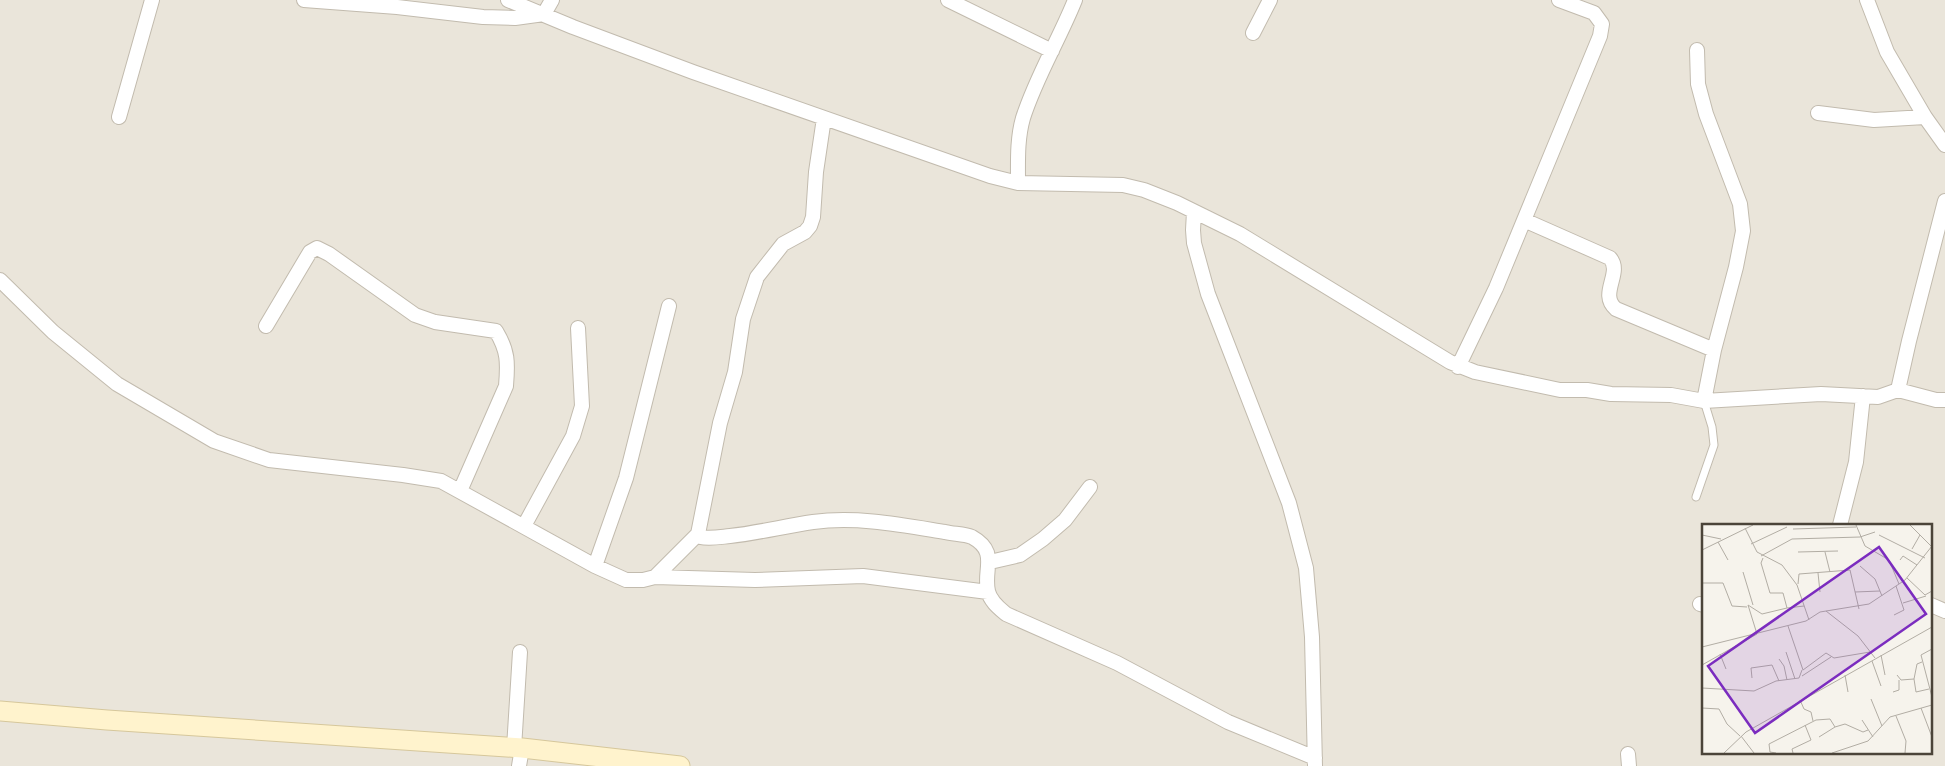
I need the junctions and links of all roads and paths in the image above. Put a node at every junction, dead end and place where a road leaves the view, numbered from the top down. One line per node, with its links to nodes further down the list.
1 (152, 0): 15 (street)
2 (304, 0): 10 (street)
3 (508, 0): 10 (street)
4 (552, 0): 10 (street)
5 (948, 0): 13 (street)
6 (1075, 0): 13 (street)
7 (1270, 0): 11 (street)
8 (1559, 0): 22 (street)
9 (1867, 0): 16 (street)
10 (544, 14): 17 (street)
11 (1254, 33)
12 (1697, 50): 27 (street)
13 (1052, 51): 19 (street)
14 (1818, 114): 16 (street)
15 (119, 117)
16 (1925, 117): 18 (street)
17 (824, 118): 19 (street); 38 (street)
18 (1945, 145)
19 (1018, 183): 21 (street)
20 (1945, 201): 29 (street)
21 (1194, 212): 28 (street); 48 (street)
22 (1524, 220): 27 (street); 28 (street)
23 (0, 280): 34 (street)
24 (670, 306): 40 (street)
25 (266, 326): 34 (street)
26 (578, 328): 37 (street)
27 (1714, 350): 32 (street)
28 (1458, 366): 32 (street)
29 (1898, 390): 30 (street); 31 (street)
30 (1863, 396): 32 (street); 36 (street)
31 (1945, 400)
32 (1704, 401): 35 (lane)
33 (1090, 487): 39 (street)
34 (460, 491): 37 (street)
35 (1696, 497)
36 (1840, 524)
37 (524, 526): 40 (street)
38 (698, 534): 39 (street); 41 (street)
39 (990, 562): 42 (street)
40 (595, 566): 41 (street)
41 (655, 577): 42 (street)
42 (988, 592): 48 (street)
43 (1932, 605): 44 (street)
44 (1945, 611)
45 (520, 652): 47 (street)
46 (0, 711): 47 (main road)
47 (518, 754): 49 (main road)
48 (1315, 762)
49 (680, 766)

